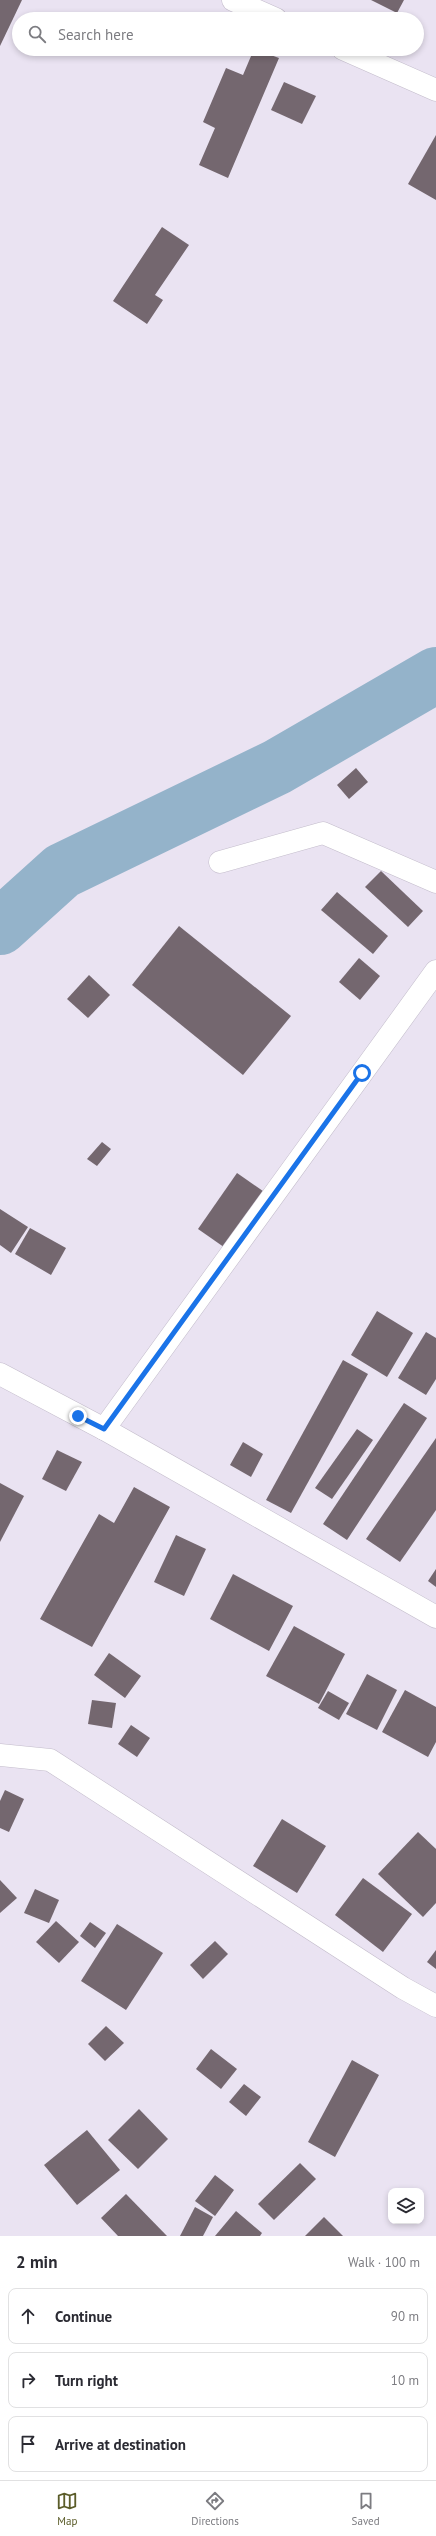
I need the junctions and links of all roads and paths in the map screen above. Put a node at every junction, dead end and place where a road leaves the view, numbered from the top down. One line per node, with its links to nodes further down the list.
1 (234, 0): 2 (street)
2 (261, 12)
3 (359, 56): 4 (street)
4 (436, 90)
5 (220, 862): 6 (street)
6 (436, 882)
7 (436, 971): 9 (street)
8 (0, 1374): 9 (street)
9 (104, 1429): 10 (street)
10 (436, 1617)
11 (0, 1754): 12 (street)
12 (436, 2006)

